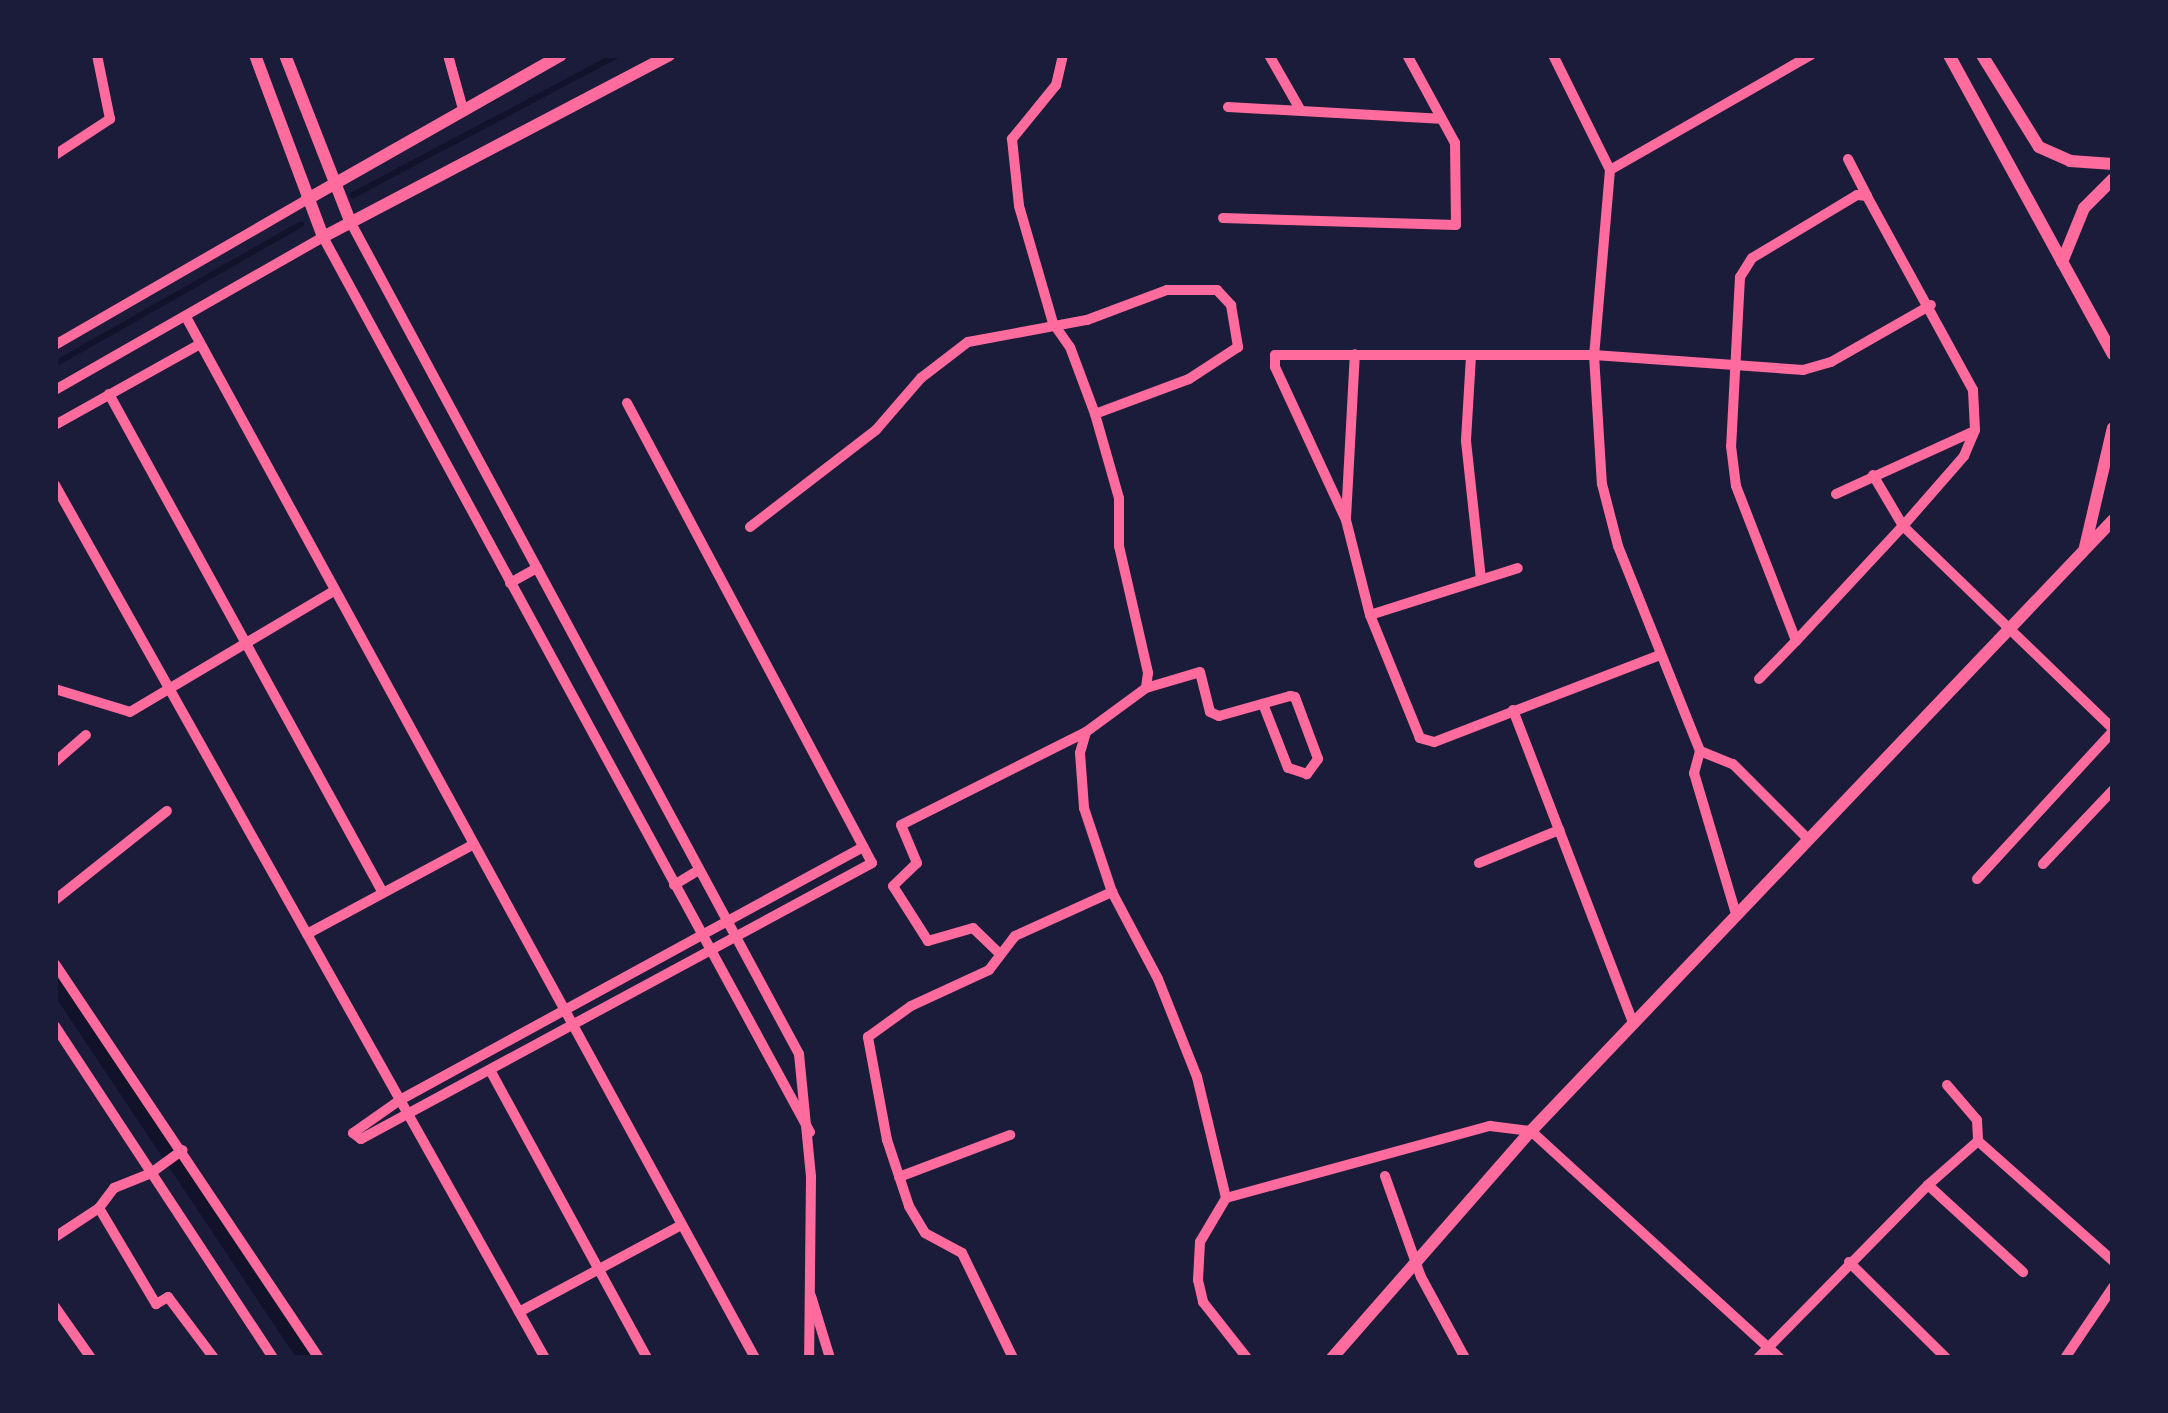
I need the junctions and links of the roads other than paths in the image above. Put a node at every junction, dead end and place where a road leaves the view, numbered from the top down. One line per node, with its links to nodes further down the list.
1 (97, 55): 18 (street)
2 (255, 55): 25 (street)
3 (285, 55): 23 (street)
4 (448, 55): 15 (street)
5 (562, 55): 15 (street)
6 (669, 55): 27 (street)
7 (1063, 55): 32 (street)
8 (1269, 55): 16 (street)
9 (1407, 55): 17 (street)
10 (1553, 55): 21 (street)
11 (1812, 55): 21 (street)
12 (1949, 55): 29 (street)
13 (1982, 55): 20 (street)
14 (1228, 107): 16 (street)
15 (463, 109): 23 (street)
16 (1301, 111): 17 (street)
17 (1440, 119): 26 (street)
18 (55, 156)
19 (1848, 159): 24 (street)
20 (2113, 164)
21 (1610, 170): 37 (street)
22 (2113, 179): 29 (street)
23 (332, 186): 25 (street); 27 (street)
24 (1867, 196): 30 (street); 39 (street)
25 (306, 200): 28 (street); 34 (street)
26 (1223, 218)
27 (350, 222): 28 (street); 55 (street)
28 (323, 237): 31 (street); 58 (street)
29 (2062, 262): 36 (street)
30 (1930, 305): 39 (street); 46 (street)
31 (186, 317): 33 (street); 40 (street)
32 (1053, 322): 43 (street); 43 (street); 53 (street)
33 (200, 344): 41 (street); 59 (street)
34 (55, 345)
35 (1355, 354): 38 (street); 50 (street); 50 (street)
36 (2113, 354)
37 (1594, 355): 38 (street); 39 (street); 64 (street)
38 (1471, 356): 57 (street)
39 (1736, 366): 62 (street)
40 (55, 390)
41 (109, 394): 44 (street); 63 (street)
42 (628, 403): 81 (street)
43 (1095, 414): 66 (street)
44 (55, 424)
45 (2113, 428): 54 (street)
46 (1975, 430): 47 (street); 52 (street)
47 (1872, 476): 49 (street); 52 (street)
48 (55, 485): 68 (street)
49 (1836, 494)
50 (1346, 520): 60 (street)
51 (2113, 520): 54 (street)
52 (1903, 526): 61 (street); 62 (street)
53 (750, 527)
54 (2084, 549): 61 (street)
55 (536, 568): 58 (street); 84 (street)
56 (1518, 568): 57 (street)
57 (1480, 579): 60 (street)
58 (510, 582): 86 (street)
59 (334, 591): 63 (street); 80 (street)
60 (1370, 614): 70 (street)
61 (2008, 626): 71 (street); 79 (street)
62 (1796, 641): 65 (street)
63 (246, 644): 68 (street); 88 (street)
64 (1660, 655): 70 (street); 74 (street)
65 (1759, 678)
66 (1146, 688): 69 (street); 72 (street)
67 (55, 689): 68 (street)
68 (169, 689): 92 (street)
69 (1264, 704): 69 (street)
70 (1513, 710): 78 (street)
71 (2113, 730): 85 (street)
72 (1086, 732): 87 (street); 96 (street)
73 (86, 735): 75 (street)
74 (1700, 751): 79 (street); 90 (street)
75 (55, 762)
76 (2113, 790): 83 (street)
77 (167, 811): 89 (street)
78 (1559, 830): 82 (street); 99 (street)
79 (1806, 838): 90 (street)
80 (472, 845): 88 (street); 98 (street)
81 (864, 847): 91 (street); 94 (street)
82 (1480, 863)
83 (2043, 864)
84 (699, 870): 86 (street); 91 (street)
85 (1977, 879)
86 (674, 885): 93 (street)
87 (1112, 892): 96 (street); 115 (street)
88 (383, 893): 92 (street)
89 (55, 900)
90 (1736, 914): 99 (street)
91 (727, 922): 93 (street); 94 (street)
92 (307, 934): 104 (street)
93 (701, 935): 95 (street); 98 (street)
94 (736, 938): 95 (street); 107 (street)
95 (710, 952): 101 (street); 107 (street)
96 (1000, 954): 113 (street)
97 (55, 964): 110 (street)
98 (563, 1011): 101 (street); 104 (street)
99 (1633, 1022): 106 (street)
100 (55, 1026): 111 (street)
101 (571, 1026): 102 (street); 117 (street)
102 (490, 1070): 105 (street); 122 (street)
103 (1947, 1085): 109 (street)
104 (400, 1100): 105 (street); 105 (street)
105 (408, 1114): 127 (street)
106 (1531, 1131): 115 (street); 120 (street); 128 (street)
107 (810, 1132): 124 (street)
108 (1010, 1136): 113 (street)
109 (1978, 1140): 114 (street); 119 (street)
110 (180, 1152): 111 (street); 132 (street)
111 (155, 1171): 116 (street); 131 (street)
112 (1385, 1176): 120 (street)
113 (899, 1177): 138 (street)
114 (1928, 1184): 121 (street); 123 (street)
115 (1226, 1198): 139 (street)
116 (99, 1208): 118 (street); 130 (street)
117 (681, 1225): 122 (street); 135 (street)
118 (55, 1237)
119 (2113, 1261)
120 (1414, 1262): 140 (street); 141 (street)
121 (1849, 1262): 128 (street); 144 (street)
122 (598, 1269): 127 (street); 134 (street)
123 (2023, 1272)
124 (808, 1286): 136 (street); 137 (street)
125 (2113, 1287): 145 (street)
126 (55, 1307): 129 (street)
127 (519, 1312): 133 (street)
128 (1769, 1347): 142 (street); 143 (street)
129 (90, 1358)
130 (214, 1358)
131 (272, 1358)
132 (319, 1358)
133 (544, 1358)
134 (647, 1358)
135 (755, 1358)
136 (808, 1358)
137 (830, 1358)
138 (1012, 1358)
139 (1246, 1358)
140 (1332, 1358)
141 (1466, 1358)
142 (1758, 1358)
143 (1780, 1358)
144 (1946, 1358)
145 (2066, 1358)

